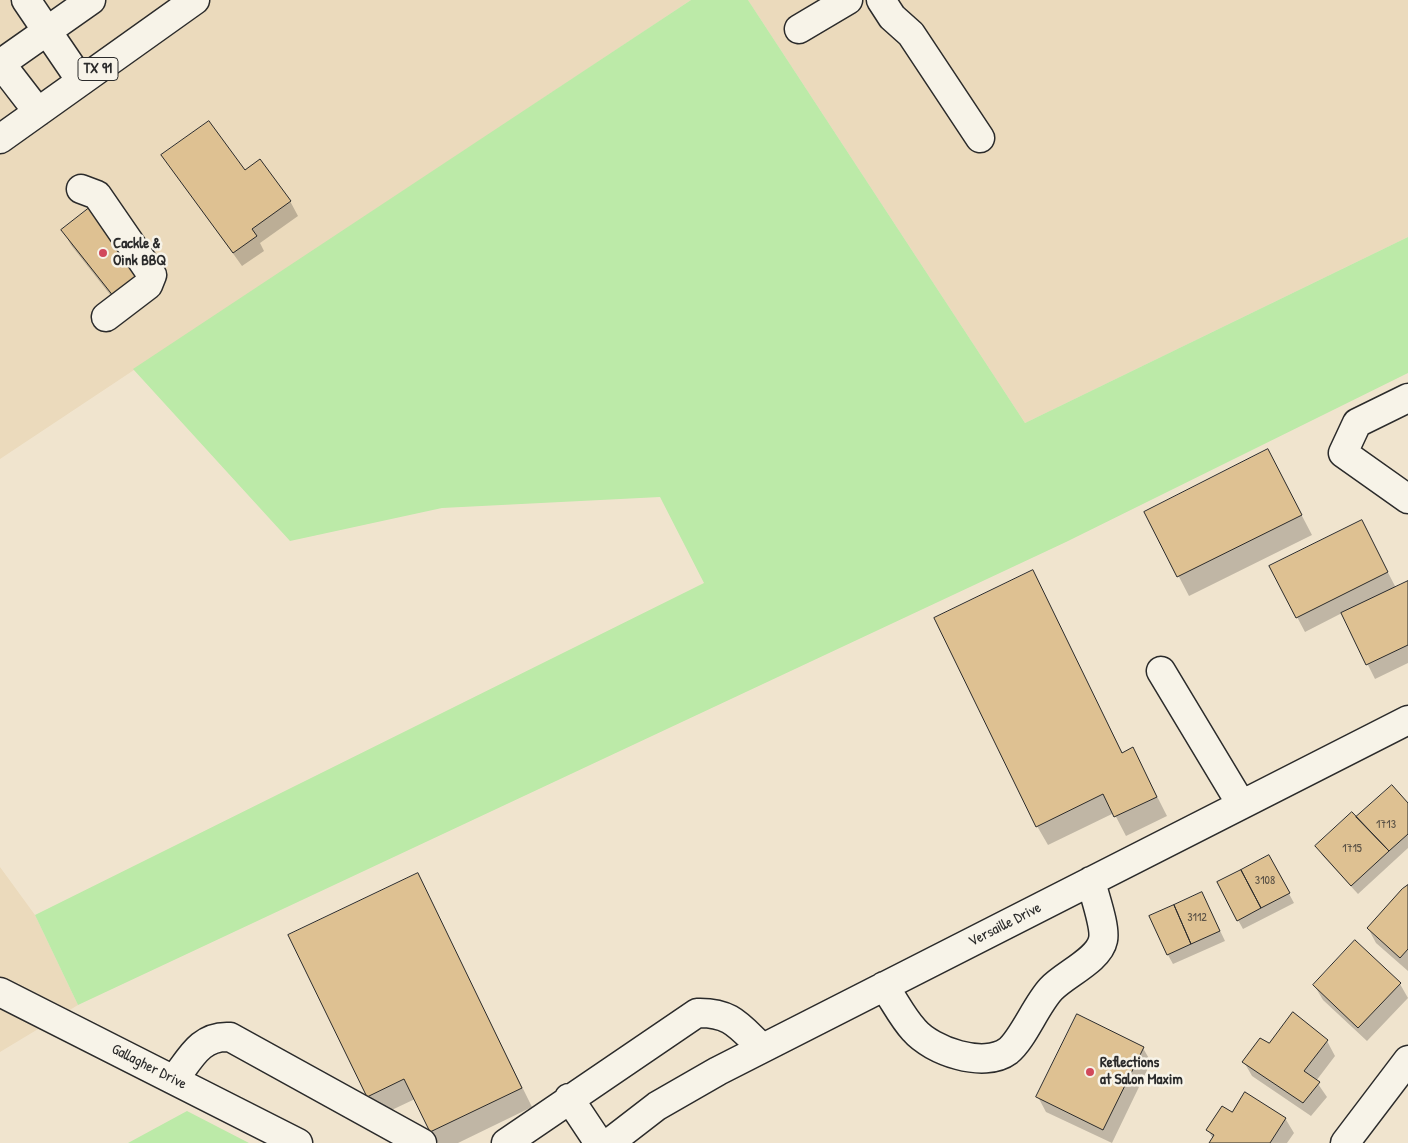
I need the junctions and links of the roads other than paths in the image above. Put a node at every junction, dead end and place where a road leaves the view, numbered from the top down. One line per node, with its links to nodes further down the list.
1 (26, 0): 7 (street)
2 (90, 0): 7 (street)
3 (196, 0): 9 (street, TX 91)
4 (848, 0): 6 (street)
5 (881, 0): 11 (street)
6 (799, 29)
7 (47, 31): 8 (street); 9 (street)
8 (0, 63): 10 (street)
9 (81, 81): 10 (street, TX 91)
10 (38, 112): 12 (street, TX 91)
11 (980, 138)
12 (0, 139)
13 (81, 189): 14 (street)
14 (106, 317)
15 (1408, 398): 16 (street)
16 (1408, 499)
17 (1162, 671): 19 (street)
18 (1408, 720): 19 (street, Versaille Drive)
19 (1241, 804): 20 (street, Versaille Drive)
20 (1091, 880): 21 (street, Versaille Drive); 21 (street)
21 (884, 986): 23 (street, Versaille Drive)
22 (0, 992): 25 (street, Gallagher Drive)
23 (762, 1048): 26 (street); 31 (street, Versaille Drive)
24 (1408, 1060): 32 (street)
25 (174, 1080): 27 (street, Gallagher Drive); 28 (street)
26 (570, 1098): 29 (street); 30 (street)
27 (298, 1143)
28 (422, 1143)
29 (506, 1143)
30 (599, 1143)
31 (609, 1143)
32 (1345, 1143)

